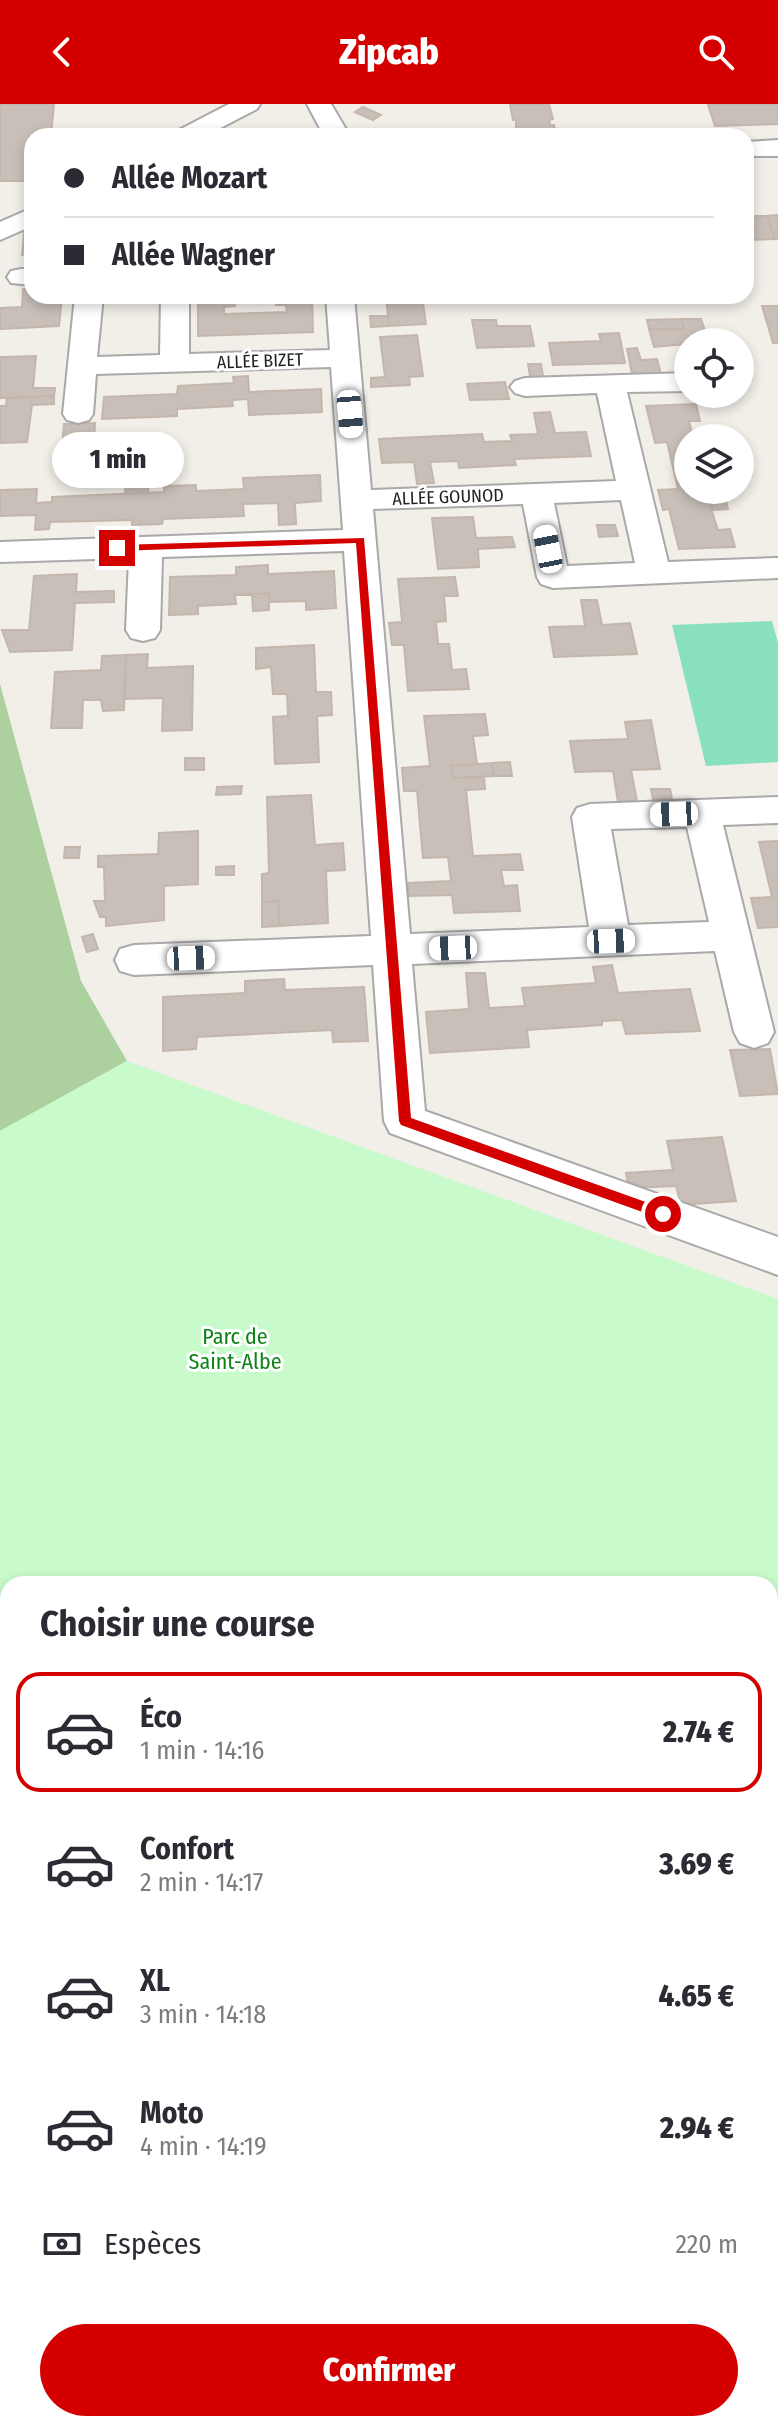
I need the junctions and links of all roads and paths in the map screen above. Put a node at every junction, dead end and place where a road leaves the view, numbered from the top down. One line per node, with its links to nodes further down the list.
1 (248, 104): 3 (street)
2 (319, 104): 4 (street)
3 (202, 128)
4 (332, 128)
5 (778, 148): 6 (street)
6 (754, 149)
7 (24, 220): 8 (street)
8 (0, 232)
9 (88, 304): 14 (street)
10 (175, 304): 13 (street)
11 (341, 304): 12 (street)
12 (345, 358): 13 (street, ALLÉE BIZET); 21 (street)
13 (174, 364): 14 (street, ALLÉE BIZET)
14 (82, 366): 18 (street)
15 (674, 382): 16 (street)
16 (610, 384): 17 (street); 19 (street)
17 (525, 387)
18 (78, 414)
19 (634, 490): 20 (street, ALLÉE GOUNOD); 26 (street)
20 (537, 494): 21 (street, ALLÉE GOUNOD); 26 (street)
21 (358, 500): 22 (street)
22 (361, 540): 23 (street); 32 (street)
23 (146, 547): 24 (street); 27 (street)
24 (0, 552)
25 (775, 568): 26 (street)
26 (654, 573)
27 (143, 630)
28 (778, 810): 29 (street)
29 (702, 813): 30 (street); 31 (street)
30 (731, 936): 31 (street); 34 (street)
31 (611, 941): 32 (street)
32 (390, 950): 33 (street); 35 (street)
33 (134, 960)
34 (754, 1032)
35 (778, 1256)

